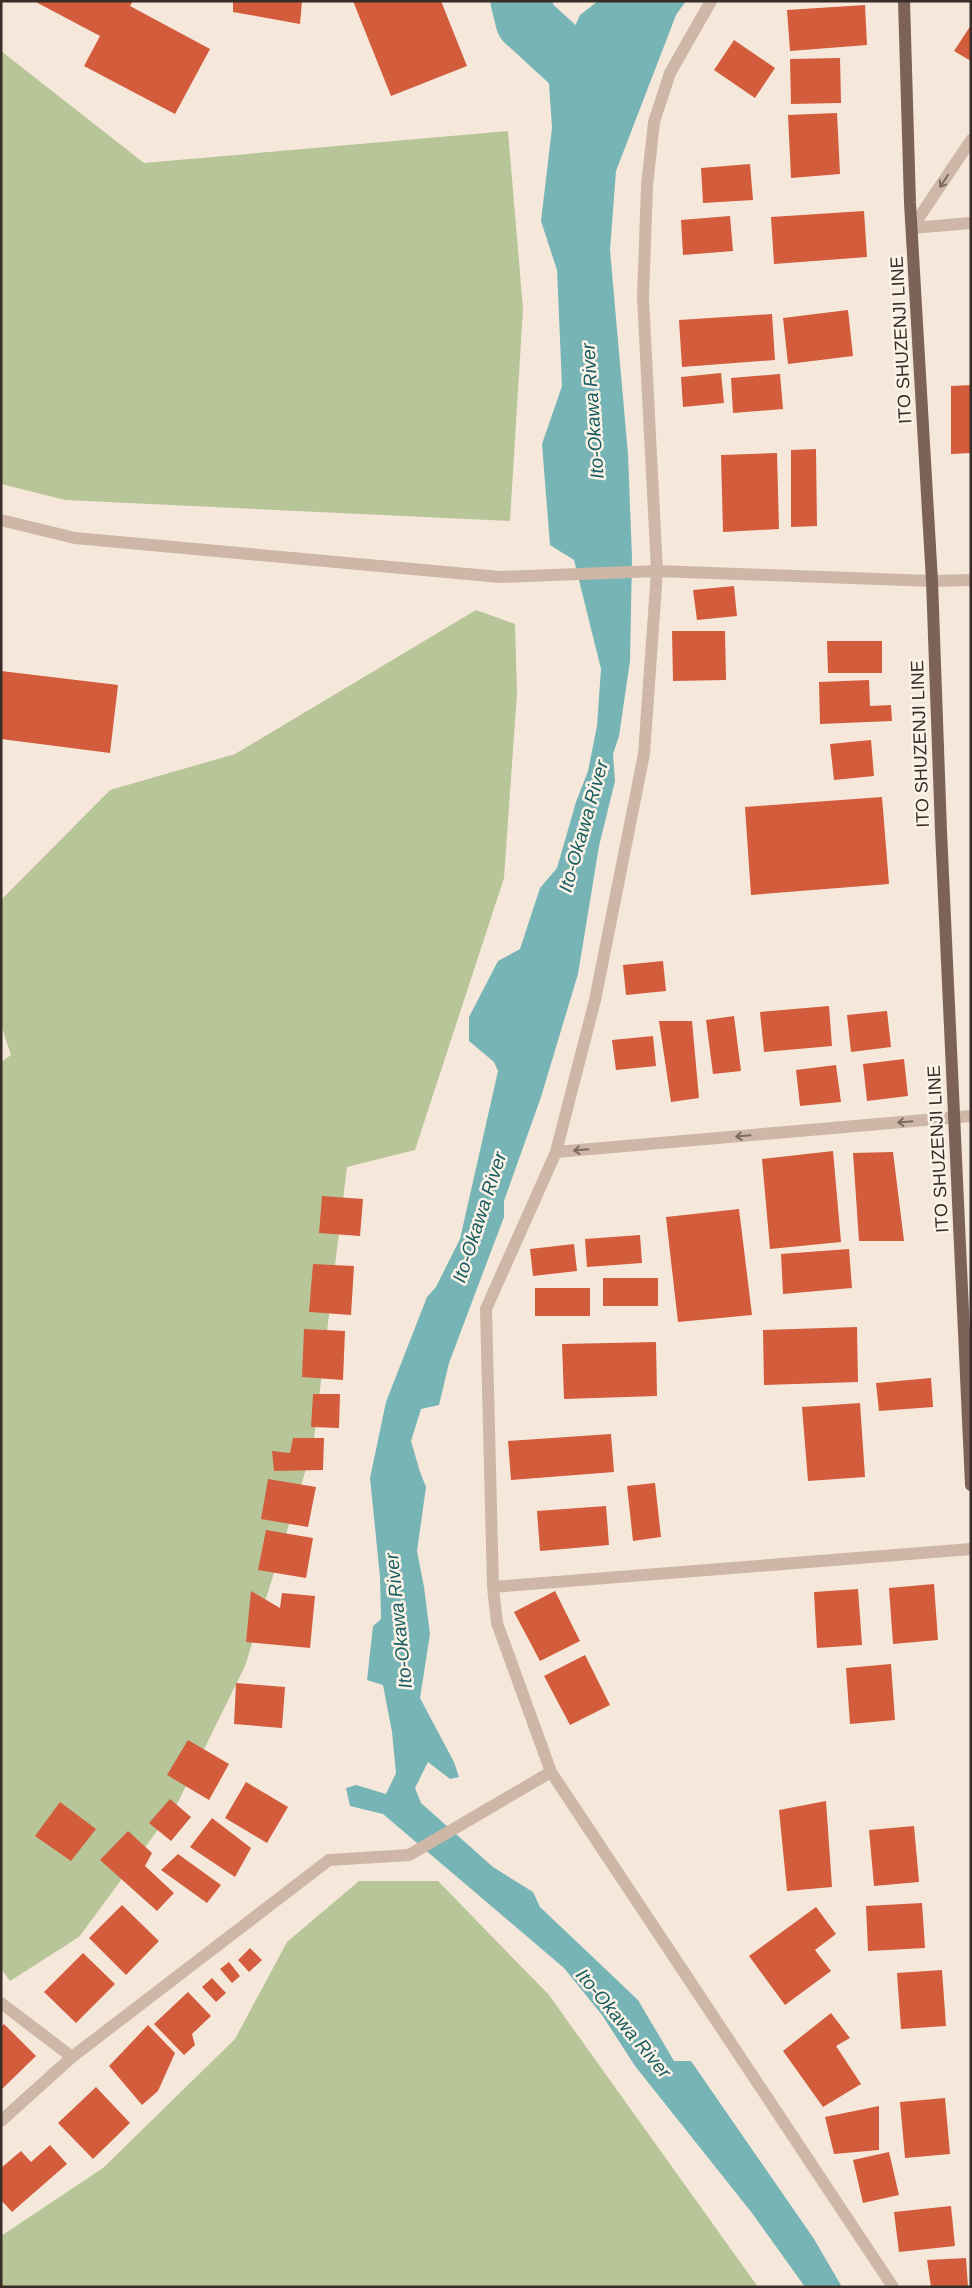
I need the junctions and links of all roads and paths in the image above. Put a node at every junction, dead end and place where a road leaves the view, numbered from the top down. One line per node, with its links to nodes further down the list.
1 (711, 1): 7 (street)
2 (904, 1): 5 (main road, ITO SHUZENJI LINE)
3 (971, 140): 5 (street, one-way to 5)
4 (971, 223): 5 (street)
5 (912, 228): 9 (main road, ITO SHUZENJI LINE)
6 (1, 520): 7 (street)
7 (658, 570): 9 (street); 12 (street)
8 (971, 580): 9 (street)
9 (932, 581): 11 (main road, ITO SHUZENJI LINE)
10 (971, 1116): 11 (street)
11 (954, 1118): 12 (street, one-way to 12); 13 (main road, ITO SHUZENJI LINE)
12 (556, 1152): 15 (street)
13 (971, 1485)
14 (971, 1549): 15 (street)
15 (492, 1587): 16 (street)
16 (551, 1772): 18 (street); 20 (street)
17 (1, 2003): 18 (street)
18 (72, 2056): 19 (street)
19 (1, 2121)
20 (893, 2287)

